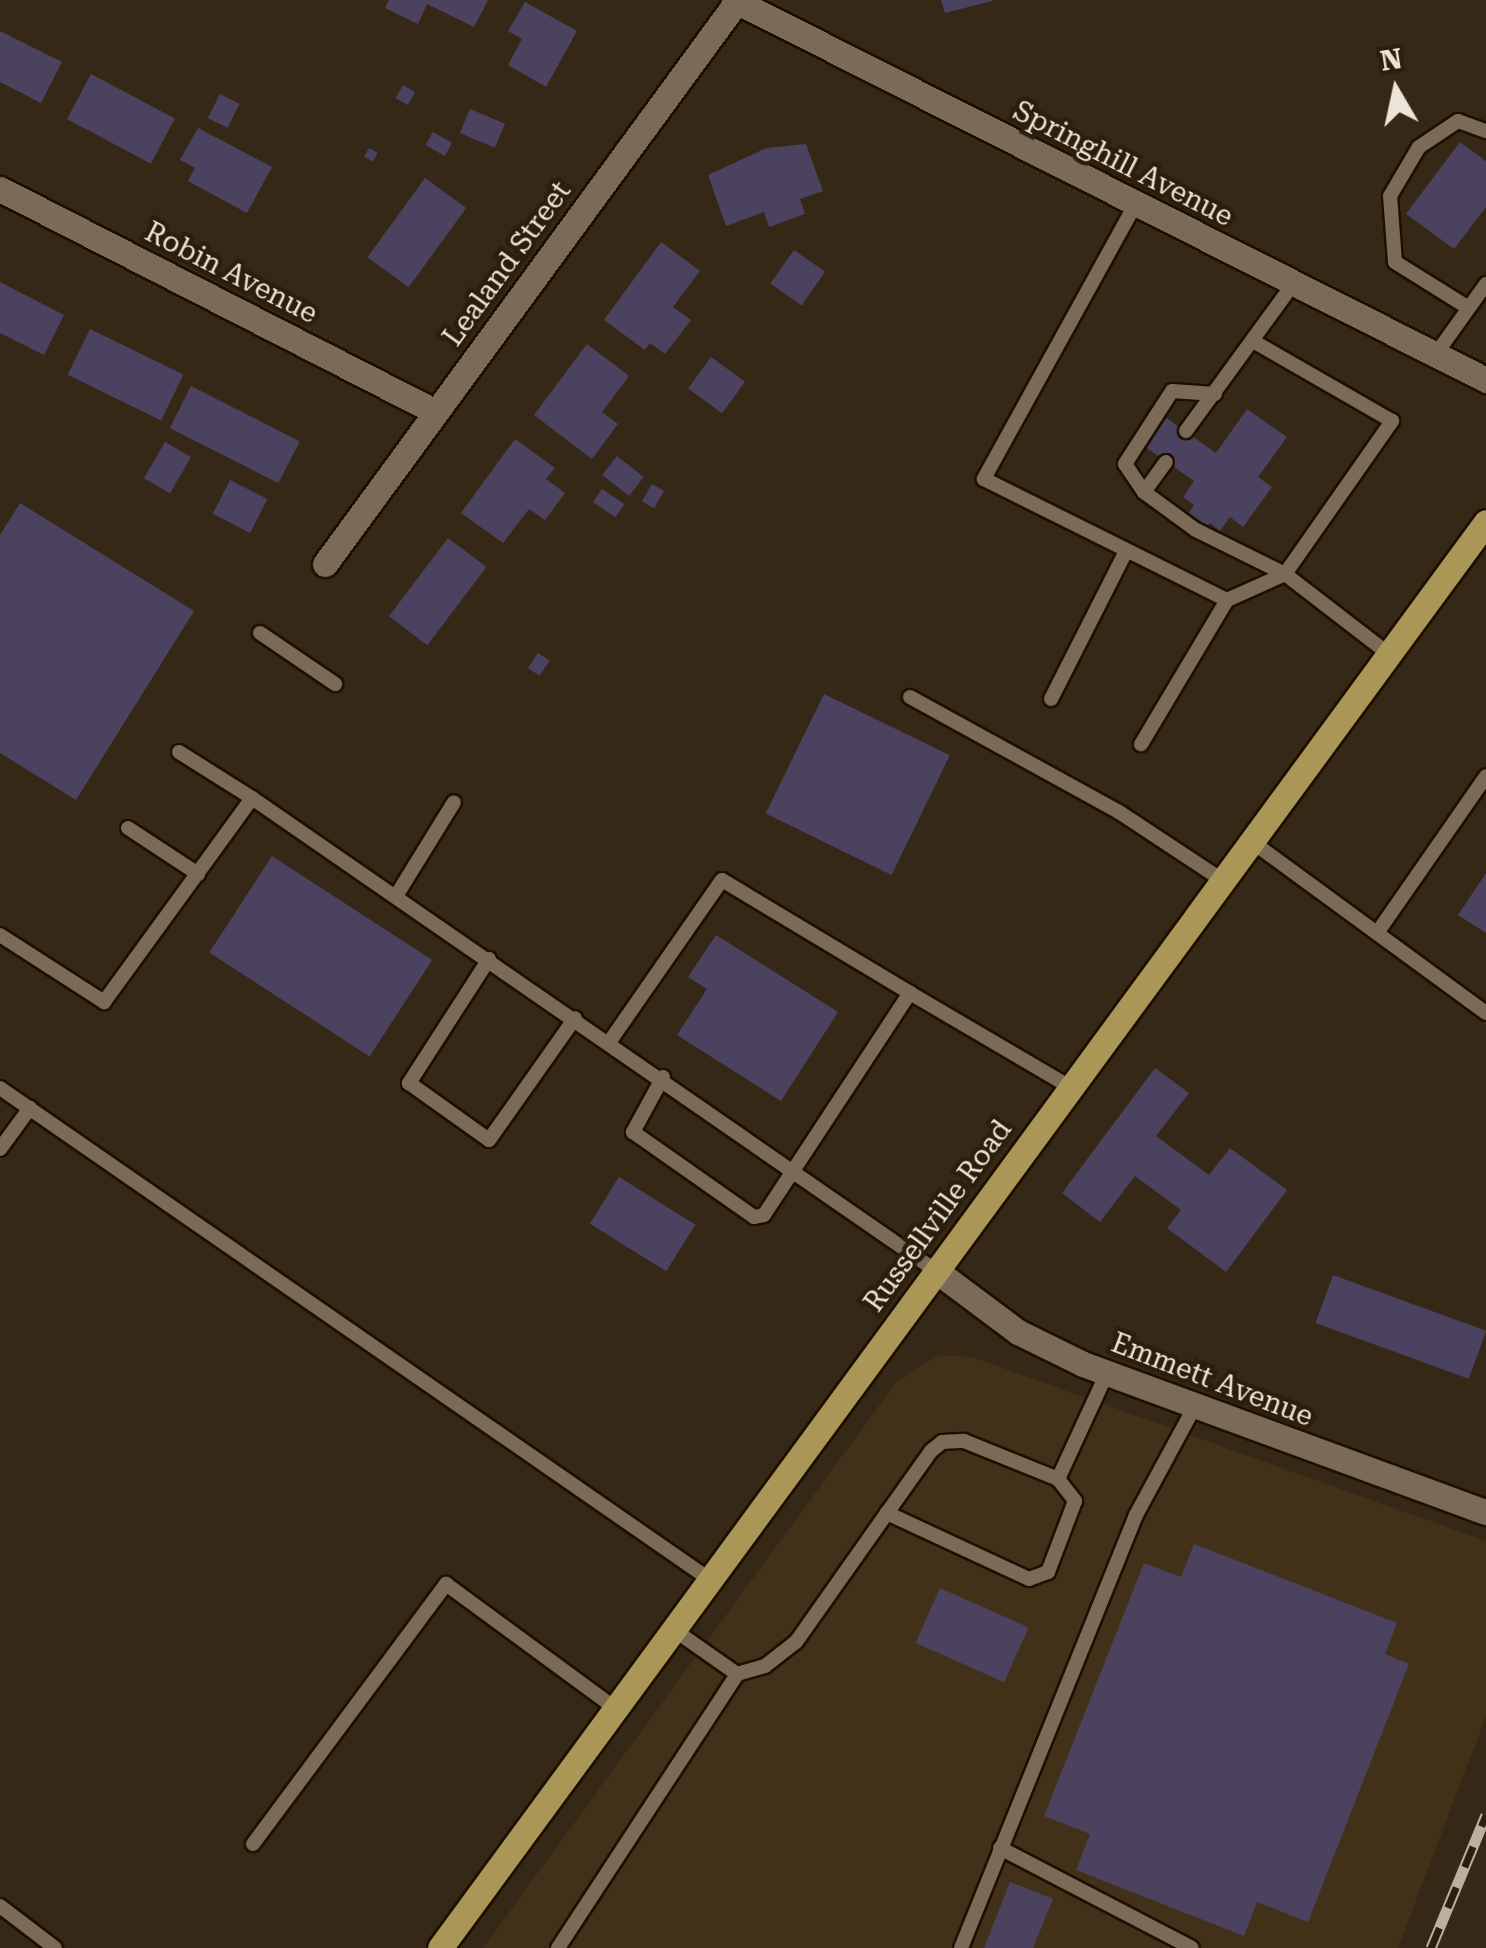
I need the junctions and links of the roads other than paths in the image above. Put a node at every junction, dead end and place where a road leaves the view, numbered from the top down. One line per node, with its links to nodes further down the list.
1 (736, 0): 4 (street, Springhill Avenue); 12 (street, Lealand Street)
2 (1486, 131): 7 (lane)
3 (0, 189): 12 (street, Robin Avenue)
4 (1136, 204): 5 (street, Springhill Avenue); 17 (lane)
5 (1294, 284): 8 (lane); 9 (street, Springhill Avenue)
6 (1486, 284): 7 (lane)
7 (1467, 307): 9 (lane)
8 (1252, 341): 11 (lane); 19 (lane)
9 (1436, 354): 10 (street, Springhill Avenue)
10 (1486, 380)
11 (1216, 394): 13 (lane); 15 (lane)
12 (435, 412): 18 (street, Lealand Street)
13 (1186, 432)
14 (1166, 462): 15 (lane)
15 (1144, 492): 19 (lane)
16 (1486, 522): 22 (main road, Russellville Road)
17 (1126, 550): 20 (lane); 25 (lane)
18 (325, 564)
19 (1285, 574): 20 (lane); 22 (lane)
20 (1227, 600): 26 (lane)
21 (260, 633): 23 (lane)
22 (1389, 654): 32 (main road, Russellville Road)
23 (334, 684)
24 (910, 697): 34 (lane)
25 (1052, 700)
26 (1141, 744)
27 (180, 752): 29 (lane)
28 (1486, 776): 36 (lane)
29 (252, 798): 33 (lane); 35 (lane)
30 (454, 802): 35 (lane)
31 (128, 828): 33 (lane)
32 (1251, 841): 34 (main road, Russellville Road); 36 (lane)
33 (198, 874): 37 (lane)
34 (1222, 880): 45 (main road, Russellville Road)
35 (396, 896): 38 (lane)
36 (1377, 933): 40 (lane)
37 (0, 934)
38 (489, 959): 41 (lane); 41 (lane)
39 (910, 993): 42 (lane); 45 (lane); 48 (lane)
40 (1486, 1013)
41 (575, 1018): 42 (lane)
42 (610, 1041): 43 (lane)
43 (663, 1077): 48 (lane); 48 (lane)
44 (0, 1088): 46 (lane)
45 (1070, 1088): 49 (main road, Russellville Road)
46 (30, 1108): 47 (lane); 55 (lane)
47 (0, 1150)
48 (796, 1168): 49 (lane)
49 (935, 1270): 50 (street, Emmett Avenue); 55 (main road, Russellville Road)
50 (1107, 1373): 51 (street, Emmett Avenue); 52 (lane)
51 (1196, 1406): 54 (street, Emmett Avenue); 60 (lane)
52 (1058, 1479): 53 (lane); 53 (lane)
53 (887, 1512): 57 (lane)
54 (1486, 1512)
55 (709, 1579): 56 (main road, Russellville Road)
56 (673, 1629): 57 (lane); 58 (main road, Russellville Road)
57 (737, 1674): 64 (lane)
58 (615, 1708): 59 (lane); 62 (main road, Russellville Road)
59 (253, 1844)
60 (1000, 1848): 65 (lane); 66 (lane)
61 (0, 1906): 63 (lane)
62 (444, 1946)
63 (55, 1948)
64 (558, 1948)
65 (961, 1948)
66 (1192, 1948)

